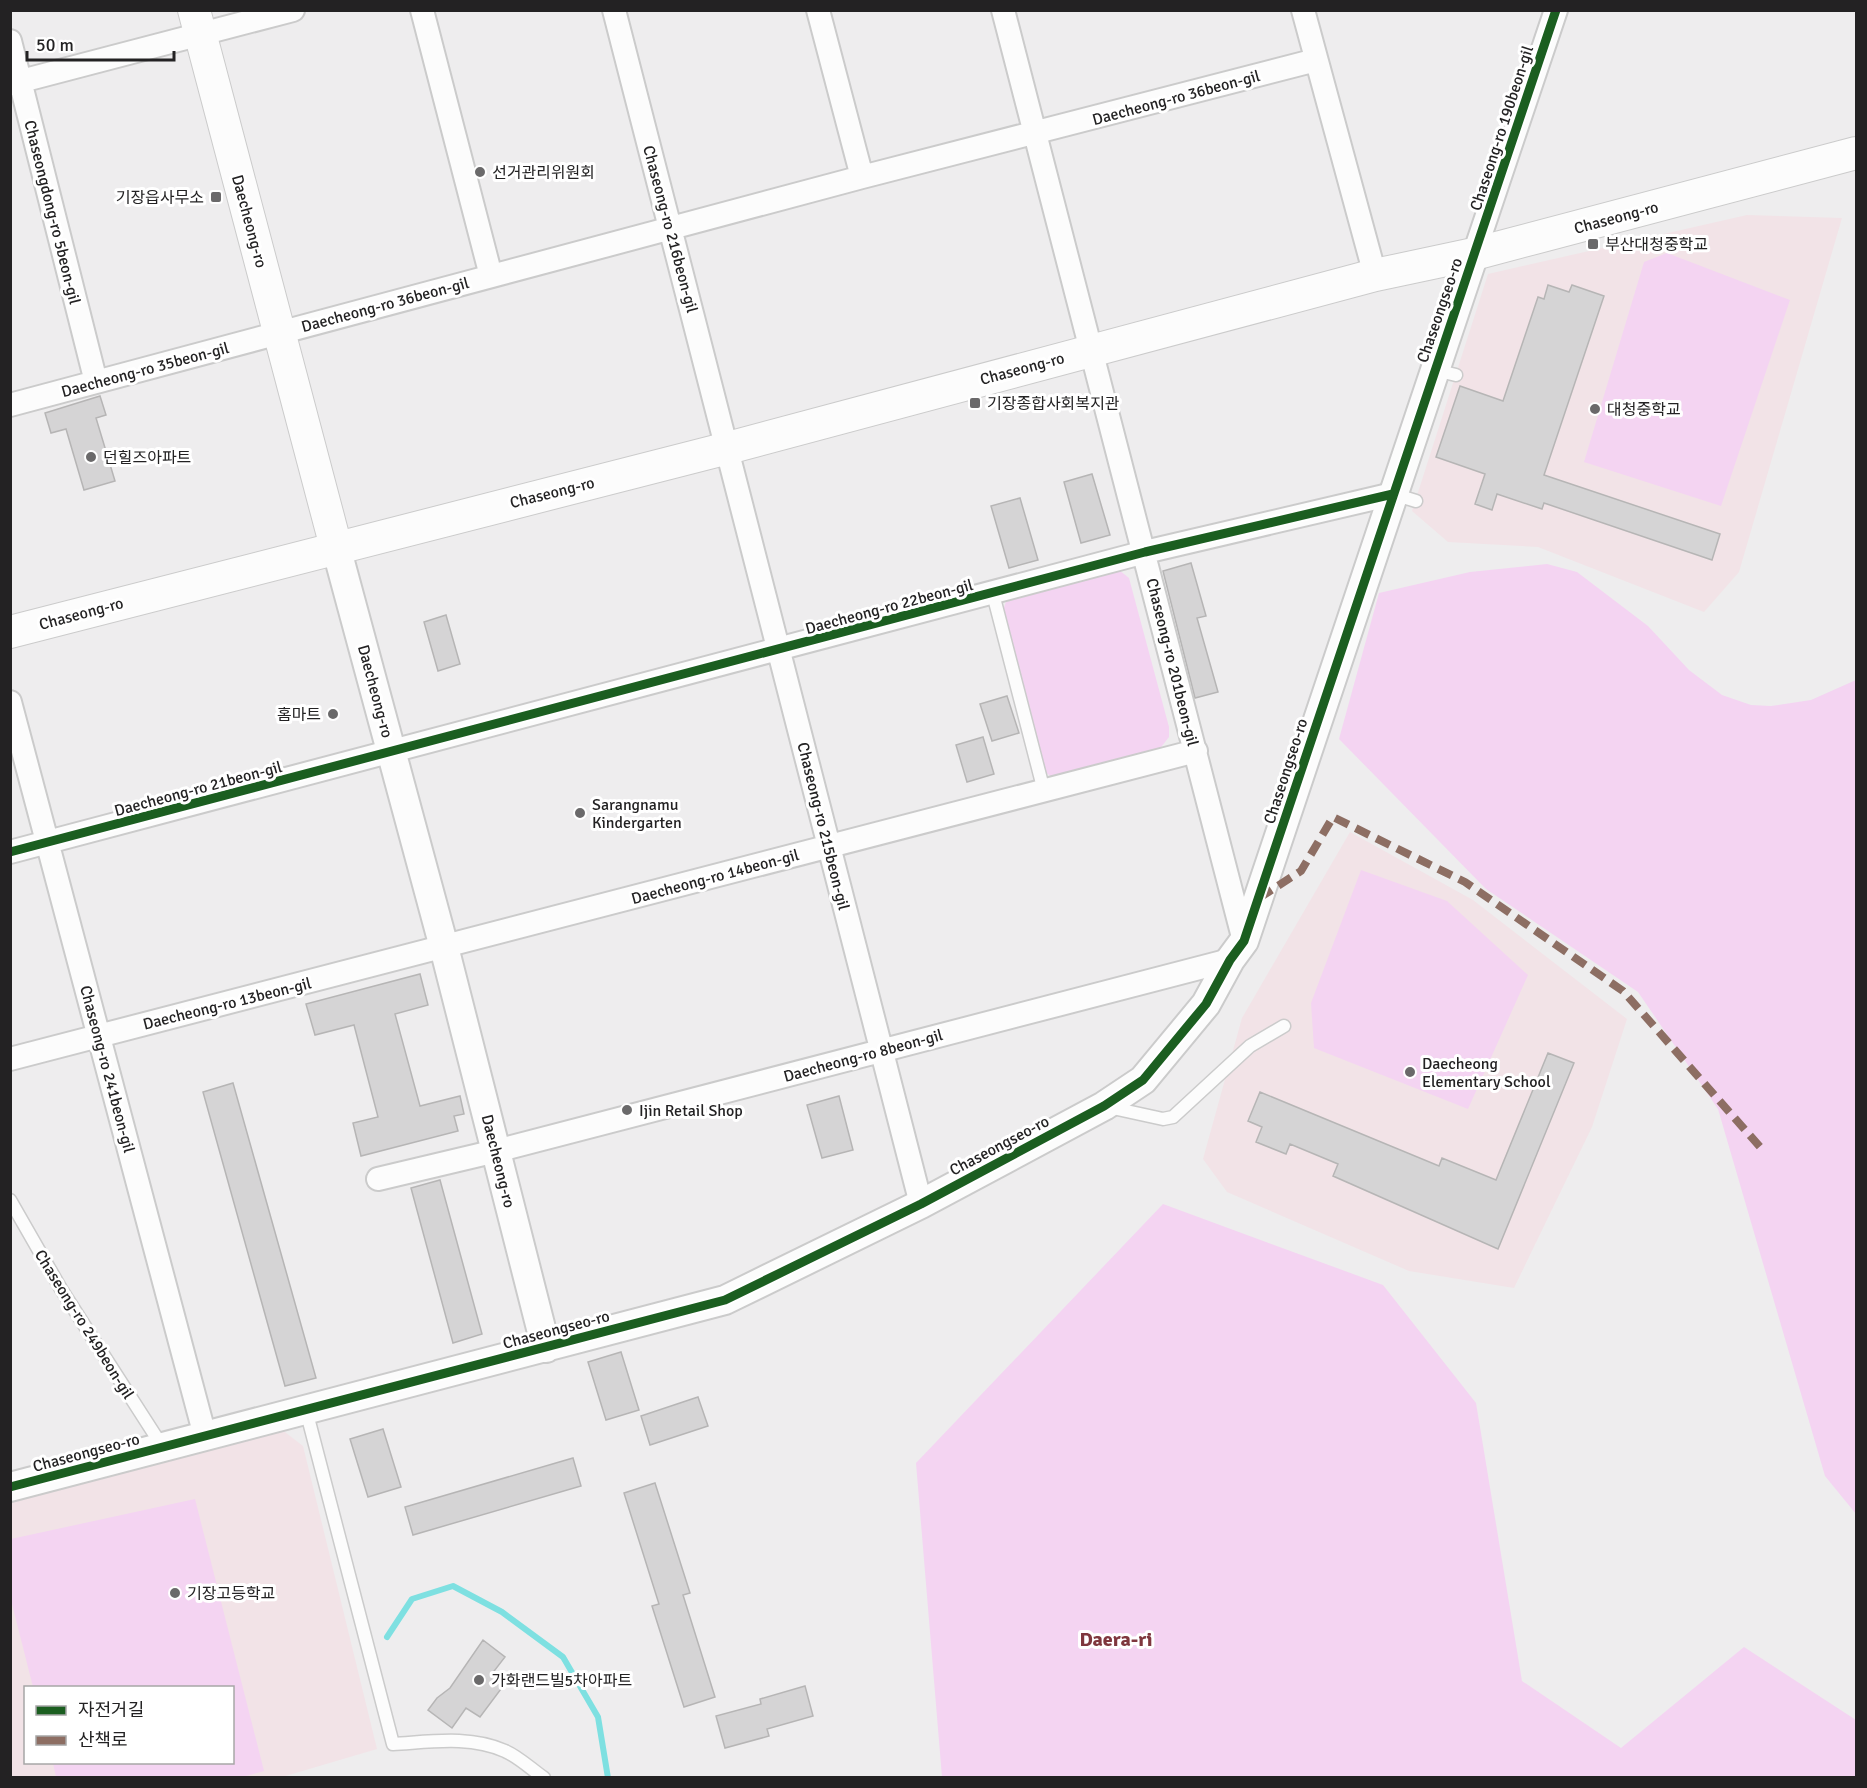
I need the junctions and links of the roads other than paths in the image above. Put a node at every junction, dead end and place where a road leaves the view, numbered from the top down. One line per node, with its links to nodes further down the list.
1 (293, 10): 8 (street)
2 (423, 10): 18 (street, Daecheong-ro 36beon-gil)
3 (614, 10): 15 (street, Chaseong-ro 216beon-gil)
4 (818, 10): 14 (street)
5 (1003, 10): 12 (street)
6 (1303, 10): 10 (street)
7 (1556, 10): 16 (street, Chaseong-ro 190beon-gil)
8 (197, 23): 11 (street); 19 (main road, Daecheong-ro)
9 (10, 41): 11 (street, Chaseongdong-ro 5beon-gil)
10 (1316, 60): 12 (street, Daecheong-ro 36beon-gil); 17 (street)
11 (16, 83): 21 (street, Chaseongdong-ro 5beon-gil)
12 (1036, 133): 14 (street, Daecheong-ro 36beon-gil); 20 (street)
13 (1857, 153): 16 (main road, Chaseong-ro)
14 (862, 177): 15 (street, Daecheong-ro 36beon-gil)
15 (670, 228): 18 (street, Daecheong-ro 36beon-gil); 23 (street, Chaseong-ro 216beon-gil)
16 (1474, 254): 17 (main road, Chaseong-ro); 24 (street, Chaseongseo-ro)
17 (1375, 275): 20 (main road, Chaseong-ro)
18 (491, 276): 19 (street, Daecheong-ro 36beon-gil)
19 (280, 333): 21 (street, Daecheong-ro 35beon-gil); 25 (main road, Daecheong-ro)
20 (1092, 348): 23 (main road, Chaseong-ro); 26 (street, Chaseong-ro 201beon-gil)
21 (96, 382): 22 (street, Daecheong-ro 35beon-gil)
22 (10, 405)
23 (728, 448): 25 (main road, Chaseong-ro); 29 (street, Chaseong-ro 215beon-gil)
24 (1404, 498): 26 (street, Daecheong-ro 22beon-gil); 38 (street, Chaseongseo-ro)
25 (336, 547): 28 (main road, Chaseong-ro); 32 (street, Daecheong-ro)
26 (1145, 552): 27 (street, Daecheong-ro 22beon-gil); 31 (street, Chaseong-ro 201beon-gil)
27 (993, 594): 29 (street, Daecheong-ro 22beon-gil); 33 (lane)
28 (10, 632)
29 (780, 651): 32 (street, Daecheong-ro 22beon-gil); 35 (street, Chaseong-ro 215beon-gil)
30 (10, 702): 34 (street, Chaseong-ro 241beon-gil)
31 (1196, 752): 33 (street, Daecheong-ro 14beon-gil); 38 (street, Chaseong-ro 201beon-gil)
32 (393, 753): 34 (street, Daecheong-ro 21beon-gil); 37 (street, Daecheong-ro)
33 (1044, 791): 35 (street, Daecheong-ro 14beon-gil)
34 (48, 843): 36 (street, Daecheong-ro 21beon-gil); 40 (street, Chaseong-ro 241beon-gil)
35 (829, 846): 37 (street, Daecheong-ro 14beon-gil); 41 (street, Chaseong-ro 215beon-gil)
36 (10, 852)
37 (444, 947): 40 (street, Daecheong-ro 13beon-gil); 44 (street, Daecheong-ro)
38 (1237, 951): 41 (street, Daecheong-ro 8beon-gil); 43 (street, Chaseongseo-ro)
39 (1284, 1026): 43 (lane)
40 (99, 1036): 42 (street, Daecheong-ro 13beon-gil); 50 (street, Chaseong-ro 241beon-gil)
41 (881, 1050): 44 (street, Daecheong-ro 8beon-gil); 47 (street, Chaseong-ro 215beon-gil)
42 (10, 1059)
43 (1104, 1106): 47 (street, Chaseongseo-ro)
44 (496, 1151): 45 (street, Daecheong-ro 8beon-gil); 48 (street, Daecheong-ro)
45 (378, 1179)
46 (10, 1200): 51 (lane, Chaseong-ro 249beon-gil)
47 (921, 1204): 48 (street, Chaseongseo-ro)
48 (546, 1348): 49 (street, Chaseongseo-ro)
49 (306, 1410): 50 (street, Chaseongseo-ro); 53 (lane)
50 (205, 1436): 51 (street, Chaseongseo-ro)
51 (163, 1447): 52 (street, Chaseongseo-ro)
52 (10, 1487)
53 (544, 1778)

